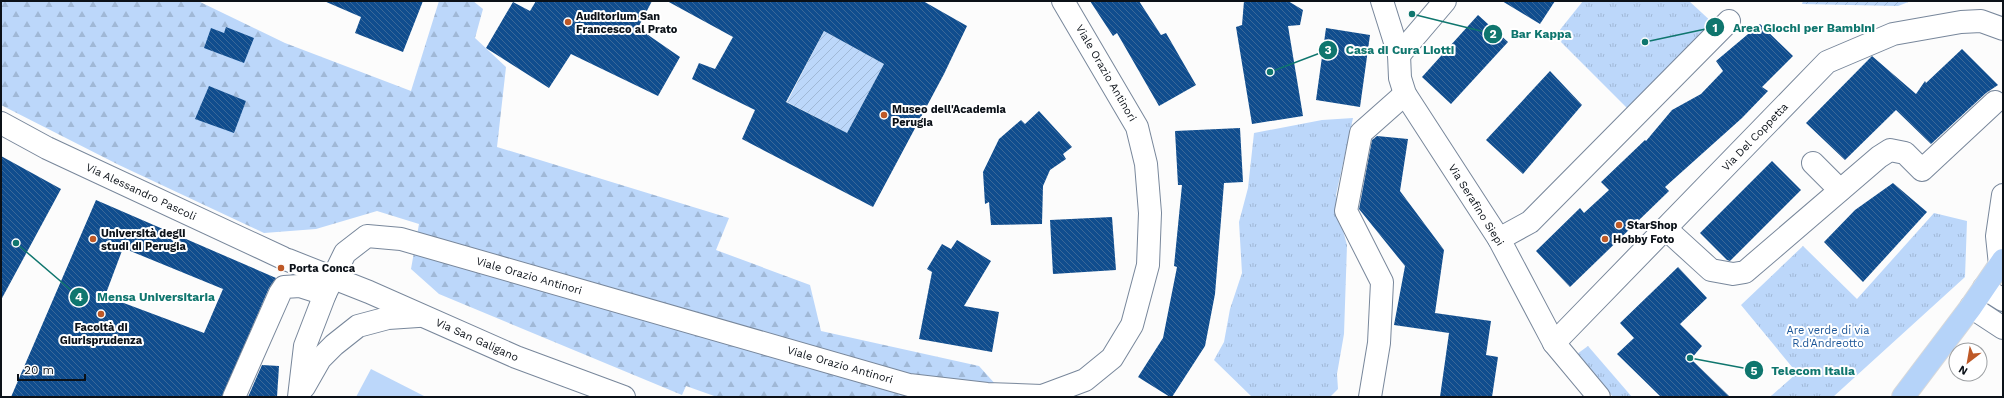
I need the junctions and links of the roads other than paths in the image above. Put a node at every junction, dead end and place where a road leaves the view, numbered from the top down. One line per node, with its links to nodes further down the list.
1 (1063, 1): 16 (street, Viale Orazio Antinori)
2 (1382, 1): 6 (street, Via Serafino Siepi)
3 (1445, 1): 6 (street)
4 (1729, 21): 14 (street)
5 (2003, 29): 13 (street, Via Del Coppetta)
6 (1399, 54): 7 (street, Via Serafino Siepi)
7 (1405, 94): 14 (street, Via Serafino Siepi); 26 (street)
8 (1995, 102): 11 (street)
9 (1, 123): 16 (street, Via Alessandro Pascoli)
10 (1813, 163): 11 (street)
11 (1840, 190): 13 (street)
12 (2003, 195): 15 (street)
13 (1666, 229): 22 (street, Via Del Coppetta)
14 (1499, 239): 22 (street, Via Serafino Siepi)
15 (2001, 262): 17 (main road)
16 (329, 286): 20 (street, Via San Galigano); 23 (street, Viale Orazio Antinori); 24 (street)
17 (1984, 288): 18 (street); 19 (main road)
18 (2003, 300)
19 (1971, 306): 21 (street); 28 (main road)
20 (423, 316): 23 (street); 25 (street, Via San Galigano)
21 (2003, 328)
22 (1554, 343): 27 (street, Via Serafino Siepi)
23 (299, 396)
24 (234, 397)
25 (624, 397)
26 (1370, 397)
27 (1599, 397)
28 (1903, 397)

